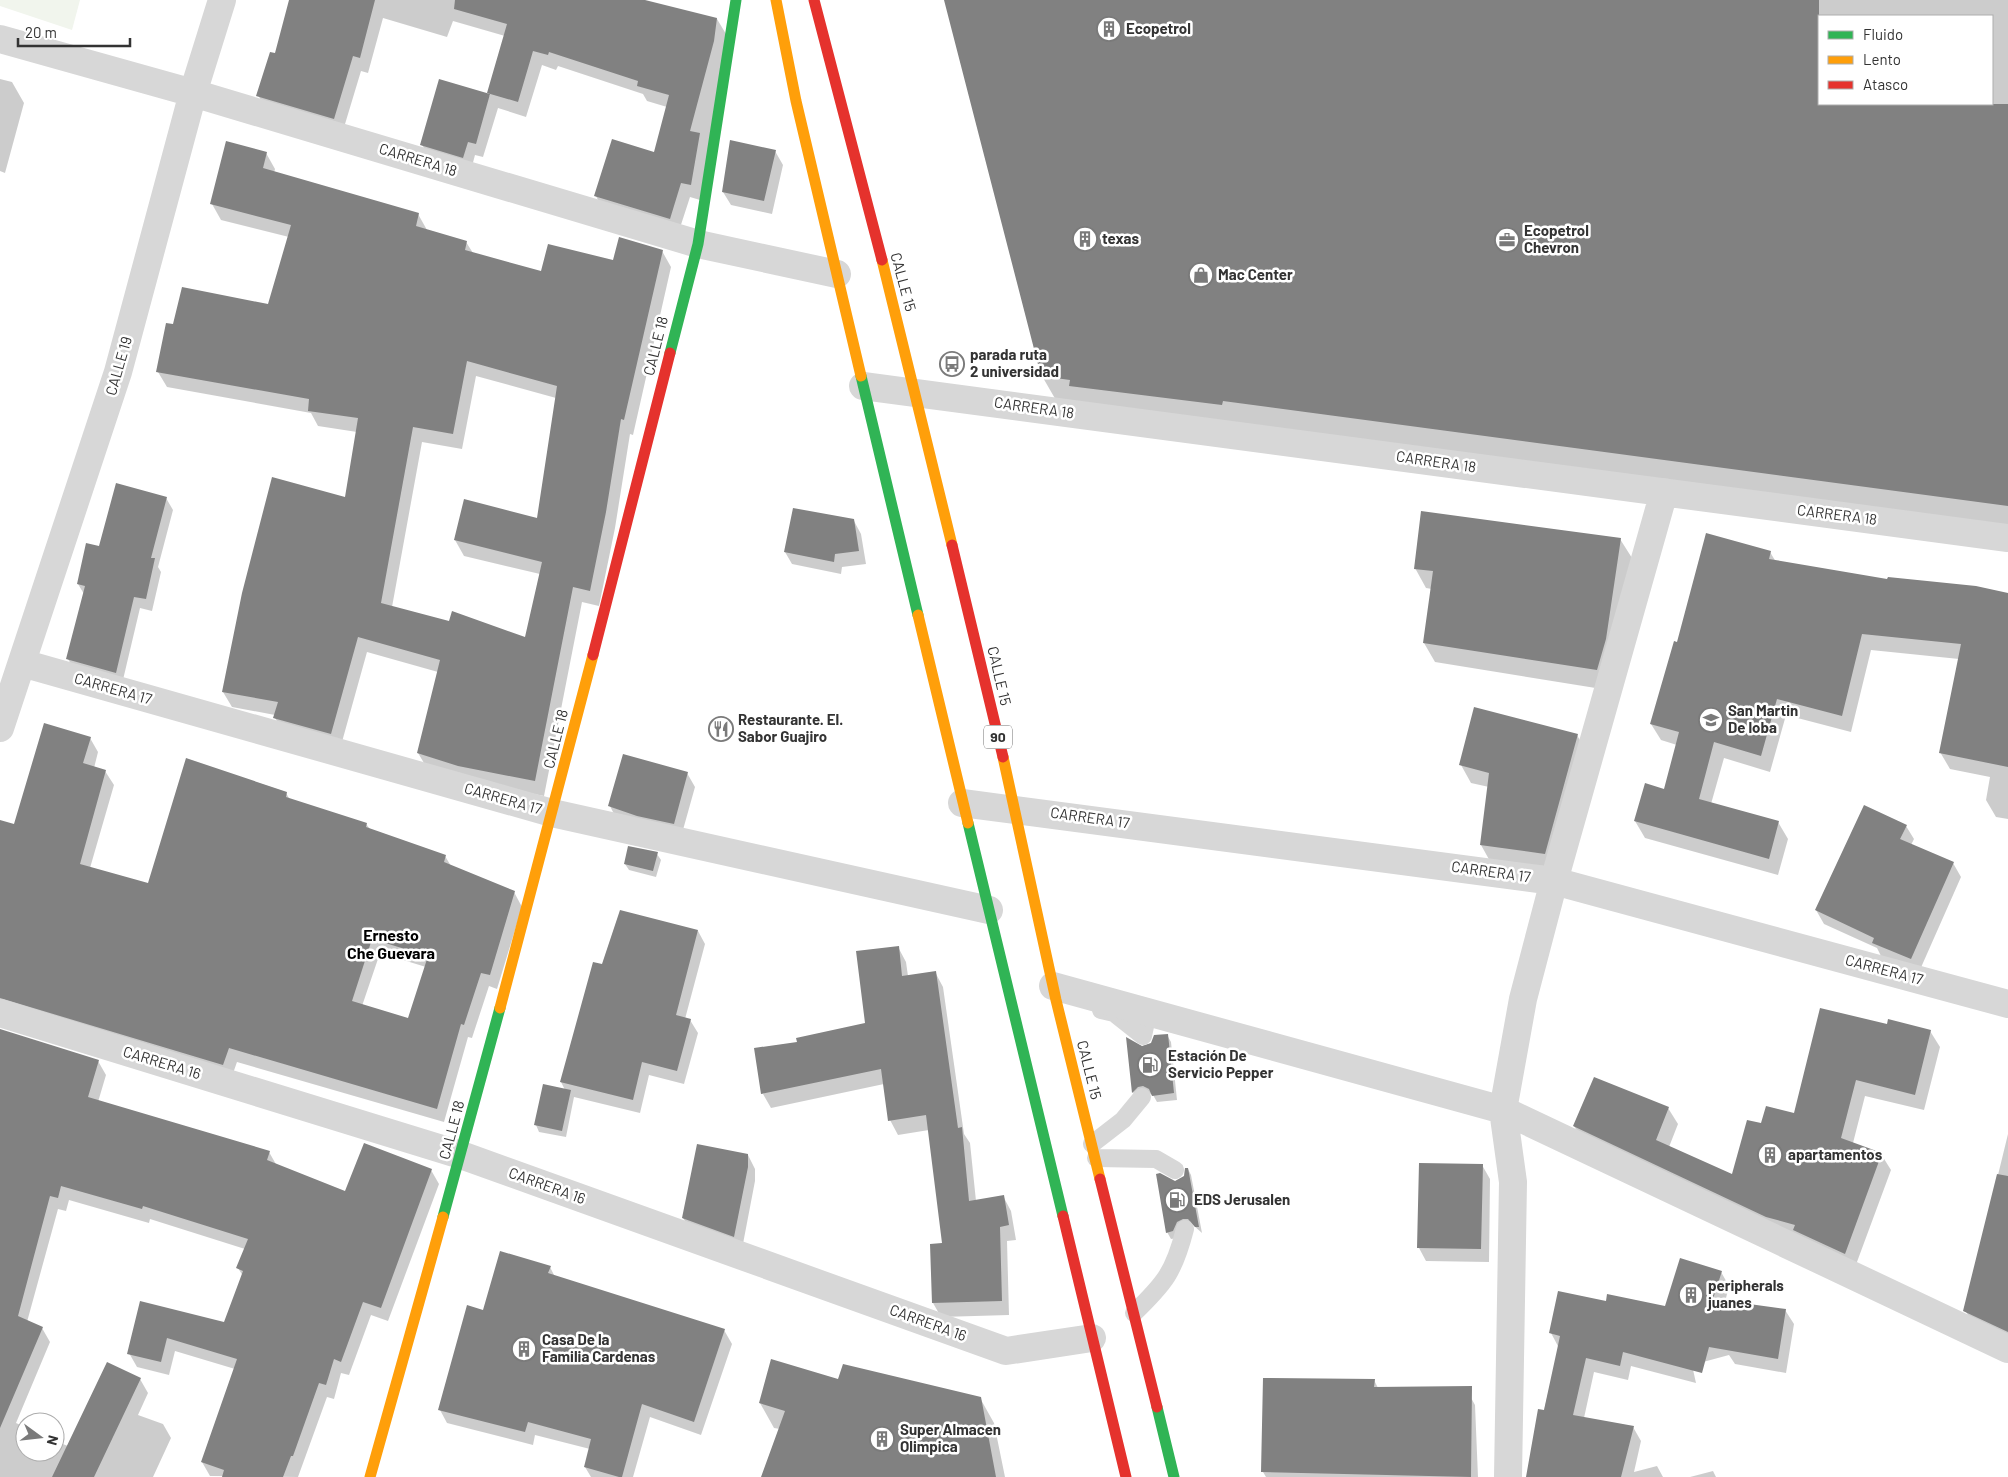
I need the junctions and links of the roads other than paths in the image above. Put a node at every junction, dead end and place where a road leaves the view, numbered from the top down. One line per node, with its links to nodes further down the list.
1 (222, 0): 6 (street, CALLE 19)
2 (736, 0): 7 (main road, CALLE 18)
3 (776, 0): 8 (main road)
4 (814, 0): 10 (main road, CALLE 15 / 90)
5 (0, 39): 6 (street, CARRERA 18)
6 (193, 93): 7 (street, CARRERA 18); 13 (street, CALLE 19)
7 (698, 244): 8 (street, CARRERA 18); 17 (main road, CALLE 18)
8 (837, 274): 9 (main road)
9 (863, 386): 10 (street, CARRERA 18); 15 (main road)
10 (916, 392): 11 (street, CARRERA 18); 16 (main road, CALLE 15 / 90)
11 (1664, 492): 12 (street, CARRERA 18); 18 (street)
12 (2008, 538)
13 (22, 663): 14 (street, CALLE 19); 17 (street, CARRERA 17)
14 (0, 728)
15 (962, 803): 16 (street, CARRERA 17); 19 (main road)
16 (1015, 808): 18 (street, CARRERA 17); 20 (main road, CALLE 15 / 90)
17 (552, 813): 19 (street, CARRERA 17); 26 (main road, CALLE 18)
18 (1554, 881): 21 (street, CARRERA 17); 24 (street)
19 (989, 910): 30 (main road)
20 (1055, 993): 24 (street); 25 (main road, CALLE 15 / 90)
21 (2008, 1004)
22 (0, 1013): 26 (street, CARRERA 16)
23 (1142, 1097): 25 (lane)
24 (1503, 1110): 31 (street); 35 (street)
25 (1094, 1151): 27 (lane); 29 (main road, CALLE 15 / 90)
26 (461, 1155): 30 (street, CARRERA 16); 32 (main road, CALLE 18)
27 (1175, 1170)
28 (1184, 1229): 29 (lane)
29 (1134, 1313): 34 (main road, CALLE 15 / 90)
30 (1092, 1338): 33 (main road)
31 (2008, 1348)
32 (370, 1477)
33 (1126, 1477)
34 (1174, 1477)
35 (1508, 1477)

